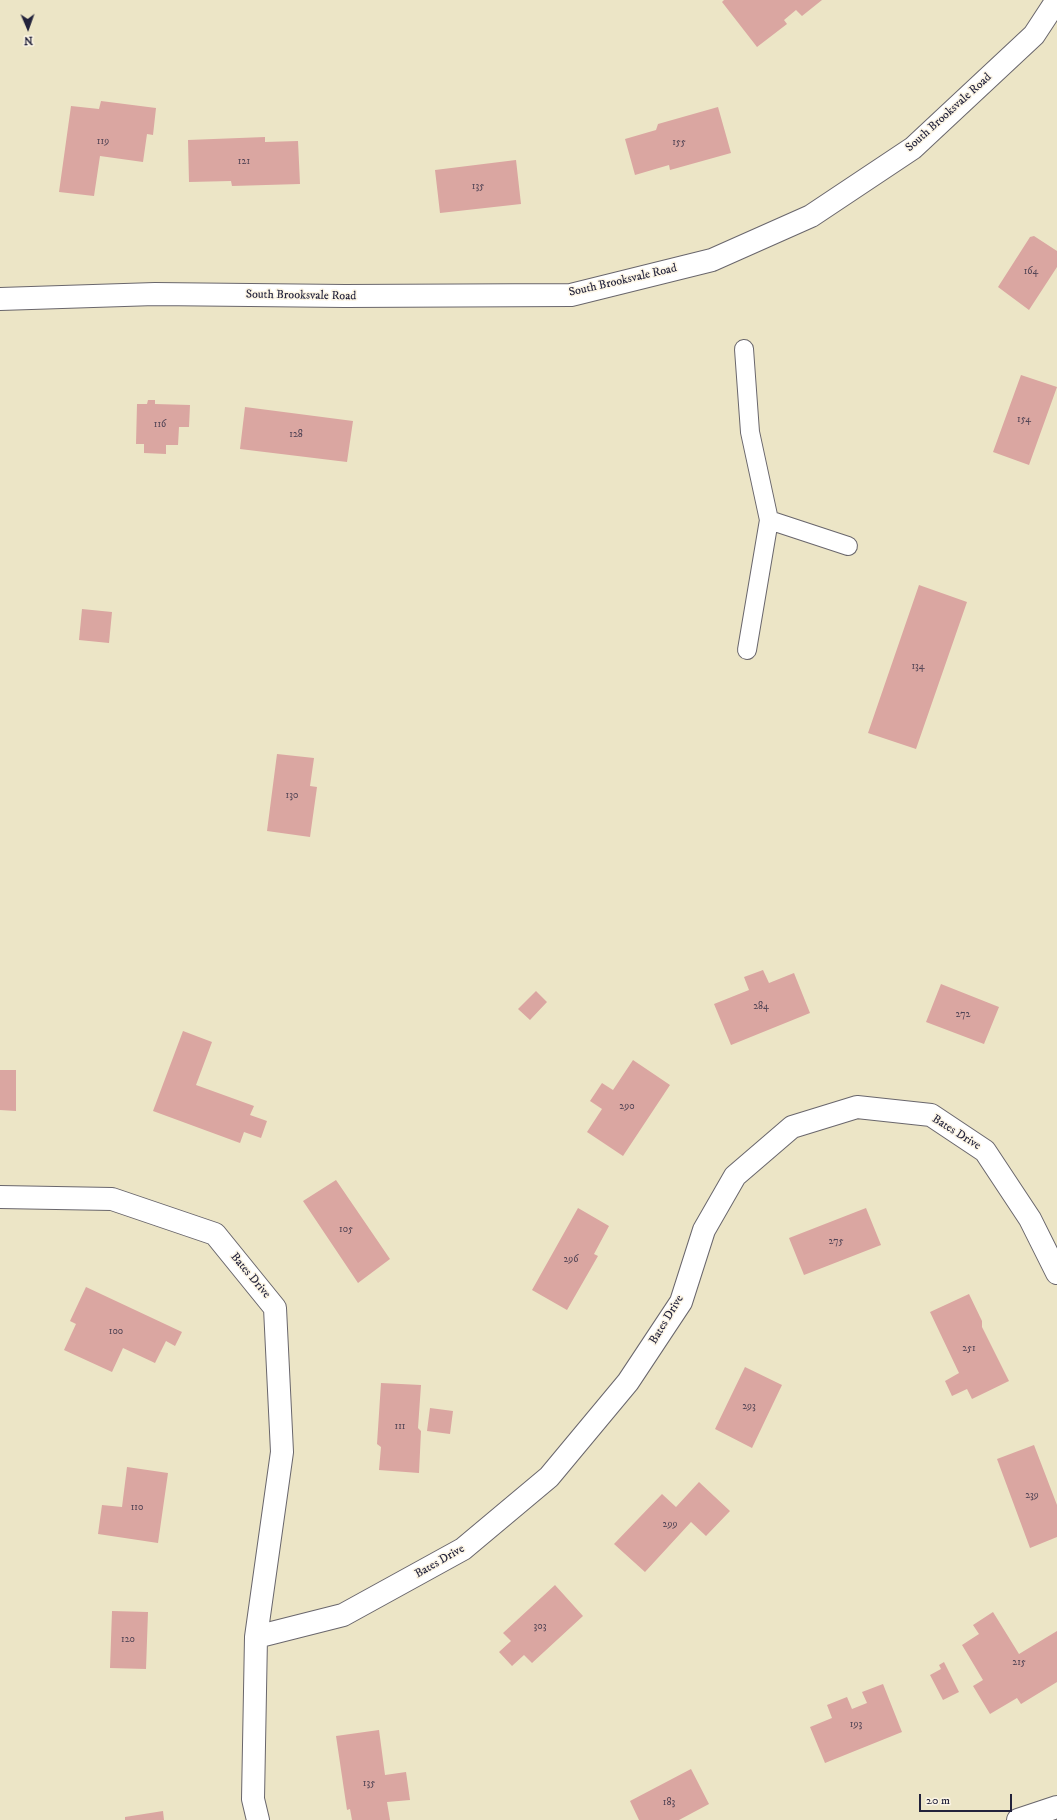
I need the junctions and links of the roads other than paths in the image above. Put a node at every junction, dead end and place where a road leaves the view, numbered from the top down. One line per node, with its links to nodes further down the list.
1 (1057, 0): 2 (street, South Brooksvale Road)
2 (0, 300)
3 (744, 349): 4 (lane)
4 (769, 520): 5 (lane); 6 (lane)
5 (848, 546)
6 (747, 650)
7 (0, 1197): 9 (street, Bates Drive)
8 (1057, 1273): 9 (street, Bates Drive)
9 (256, 1636): 11 (street, Bates Drive)
10 (1057, 1807): 12 (street)
11 (258, 1820)
12 (1018, 1820)

